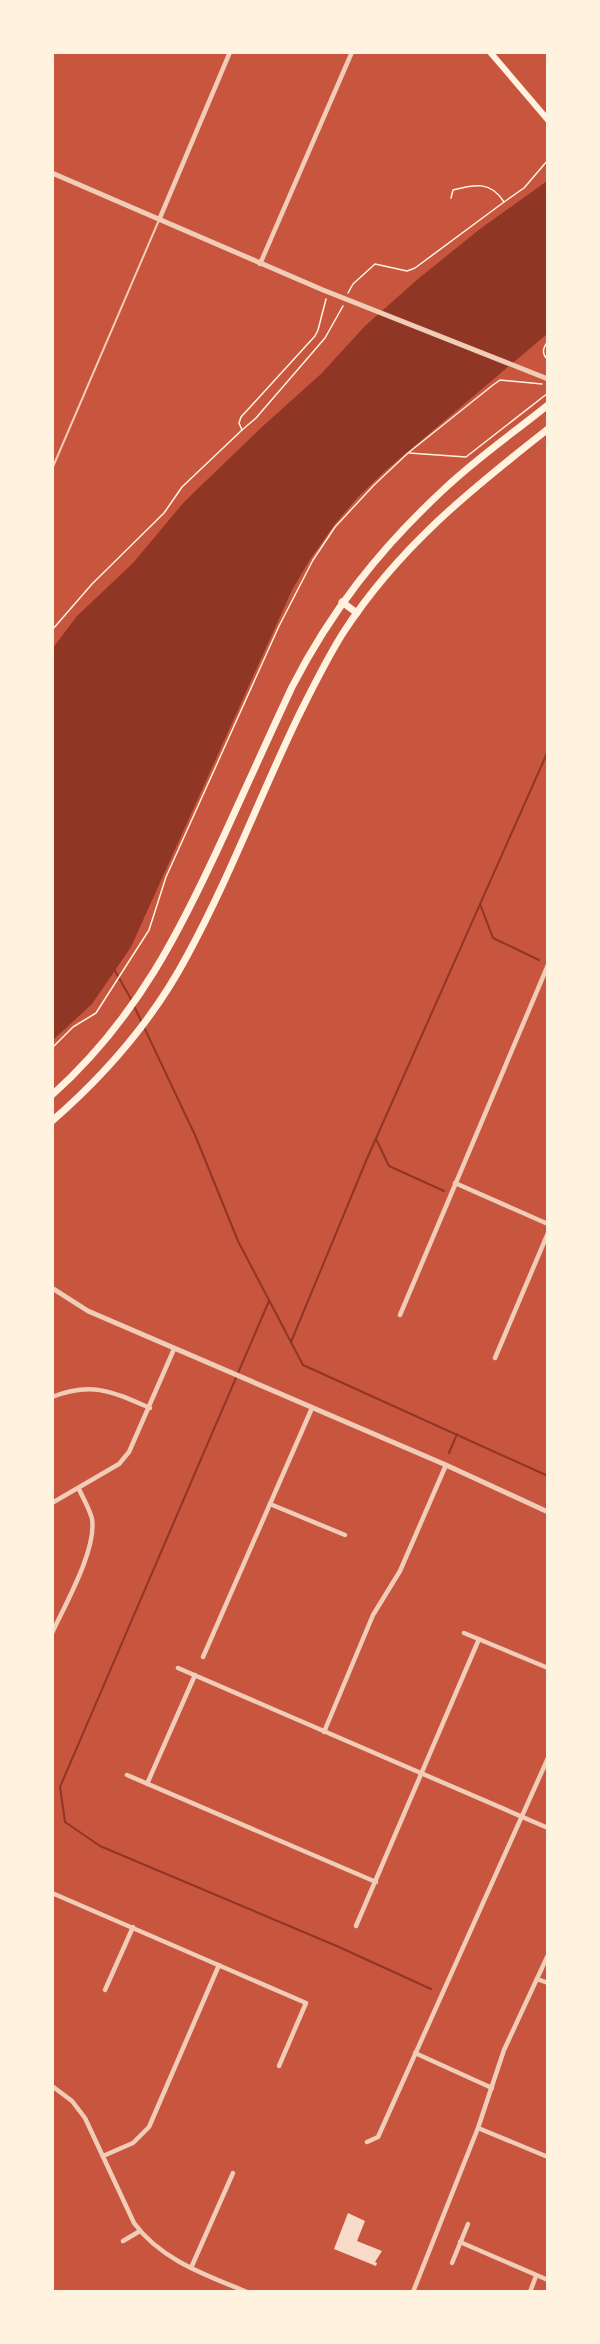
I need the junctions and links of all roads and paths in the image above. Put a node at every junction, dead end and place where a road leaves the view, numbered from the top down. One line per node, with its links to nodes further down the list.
1 (230, 52): 9 (street)
2 (352, 52): 10 (street)
3 (490, 52): 4 (main road)
4 (548, 120)
5 (548, 160): 8 (path)
6 (52, 173): 9 (street)
7 (451, 198): 8 (path)
8 (504, 202): 12 (path)
9 (159, 220): 10 (street); 23 (lane)
10 (260, 264): 11 (street)
11 (329, 292): 16 (street); 21 (path)
12 (347, 295)
13 (344, 303): 21 (path)
14 (548, 341): 15 (path)
15 (548, 360)
16 (548, 379)
17 (548, 385): 22 (path)
18 (548, 393): 22 (path)
19 (548, 405): 24 (main road)
20 (548, 429): 25 (main road)
21 (242, 430): 26 (path)
22 (408, 453): 28 (path)
23 (52, 469)
24 (342, 602): 25 (main road); 29 (main road)
25 (357, 613): 30 (main road)
26 (52, 630)
27 (548, 965): 31 (street)
28 (52, 1048)
29 (52, 1095)
30 (52, 1121)
31 (455, 1183): 32 (street); 35 (street)
32 (548, 1224)
33 (548, 1233): 37 (street)
34 (52, 1288): 36 (street)
35 (400, 1315)
36 (174, 1350): 39 (street); 40 (street)
37 (495, 1358)
38 (52, 1397): 39 (street)
39 (150, 1408): 42 (street)
40 (312, 1408): 41 (street); 44 (street)
41 (446, 1465): 45 (street); 54 (street)
42 (79, 1489): 43 (street); 47 (street)
43 (52, 1503)
44 (270, 1504): 46 (street); 50 (street)
45 (548, 1512)
46 (345, 1535)
47 (52, 1633)
48 (464, 1633): 49 (street)
49 (479, 1639): 52 (street); 56 (street)
50 (202, 1657)
51 (177, 1668): 53 (street)
52 (548, 1668)
53 (195, 1675): 54 (street); 58 (street)
54 (324, 1732): 56 (street)
55 (548, 1758): 59 (street)
56 (422, 1773): 59 (street); 61 (street)
57 (127, 1775): 58 (street)
58 (147, 1784): 61 (street)
59 (522, 1816): 60 (street); 70 (street)
60 (548, 1828)
61 (375, 1882): 63 (street)
62 (52, 1893): 64 (street)
63 (356, 1926)
64 (133, 1927): 66 (street); 69 (street)
65 (548, 1955): 67 (street)
66 (219, 1965): 71 (street); 76 (street)
67 (537, 1979): 68 (street); 73 (street)
68 (548, 1983)
69 (105, 1990)
70 (415, 2053): 73 (street); 75 (street)
71 (279, 2066)
72 (52, 2086): 76 (street)
73 (492, 2088): 74 (street)
74 (478, 2128): 77 (street); 88 (street)
75 (367, 2142)
76 (103, 2156): 80 (street)
77 (548, 2157)
78 (233, 2173): 84 (street)
79 (468, 2224): 82 (street)
80 (140, 2231): 81 (street); 84 (street)
81 (123, 2241)
82 (460, 2242): 83 (street); 85 (street)
83 (452, 2263)
84 (191, 2268): 87 (street)
85 (536, 2276): 86 (street); 89 (street)
86 (548, 2280)
87 (247, 2292)
88 (413, 2292)
89 (530, 2292)

